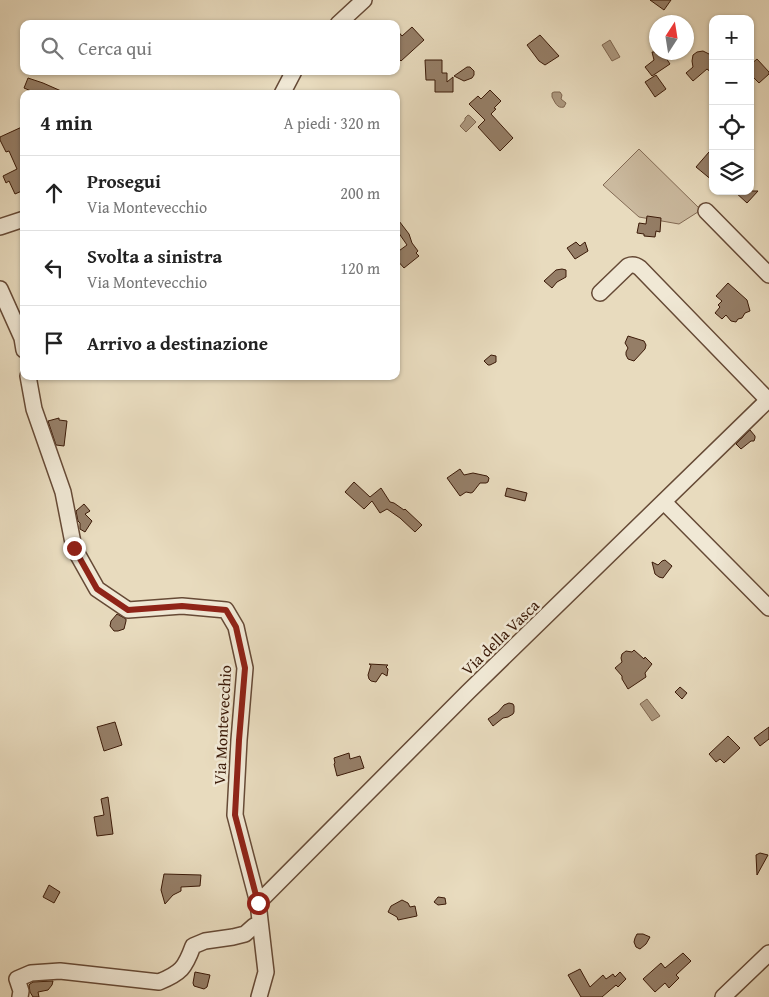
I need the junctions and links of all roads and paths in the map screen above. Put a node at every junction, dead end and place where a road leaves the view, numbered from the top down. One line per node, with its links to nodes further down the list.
1 (364, 0): 2 (street)
2 (342, 20)
3 (292, 75): 4 (street)
4 (284, 90)
5 (706, 211): 8 (street)
6 (20, 220): 7 (street)
7 (0, 227)
8 (769, 275)
9 (0, 289): 11 (street)
10 (600, 293): 13 (street)
11 (20, 334)
12 (29, 380): 16 (street, Via Montevecchio)
13 (768, 399): 14 (street, Via della Vasca)
14 (664, 502): 15 (street); 16 (street, Via della Vasca)
15 (769, 608)
16 (258, 903): 17 (street)
17 (260, 926): 19 (street); 20 (street)
18 (769, 953): 21 (street)
19 (20, 997)
20 (259, 997)
21 (723, 997)

